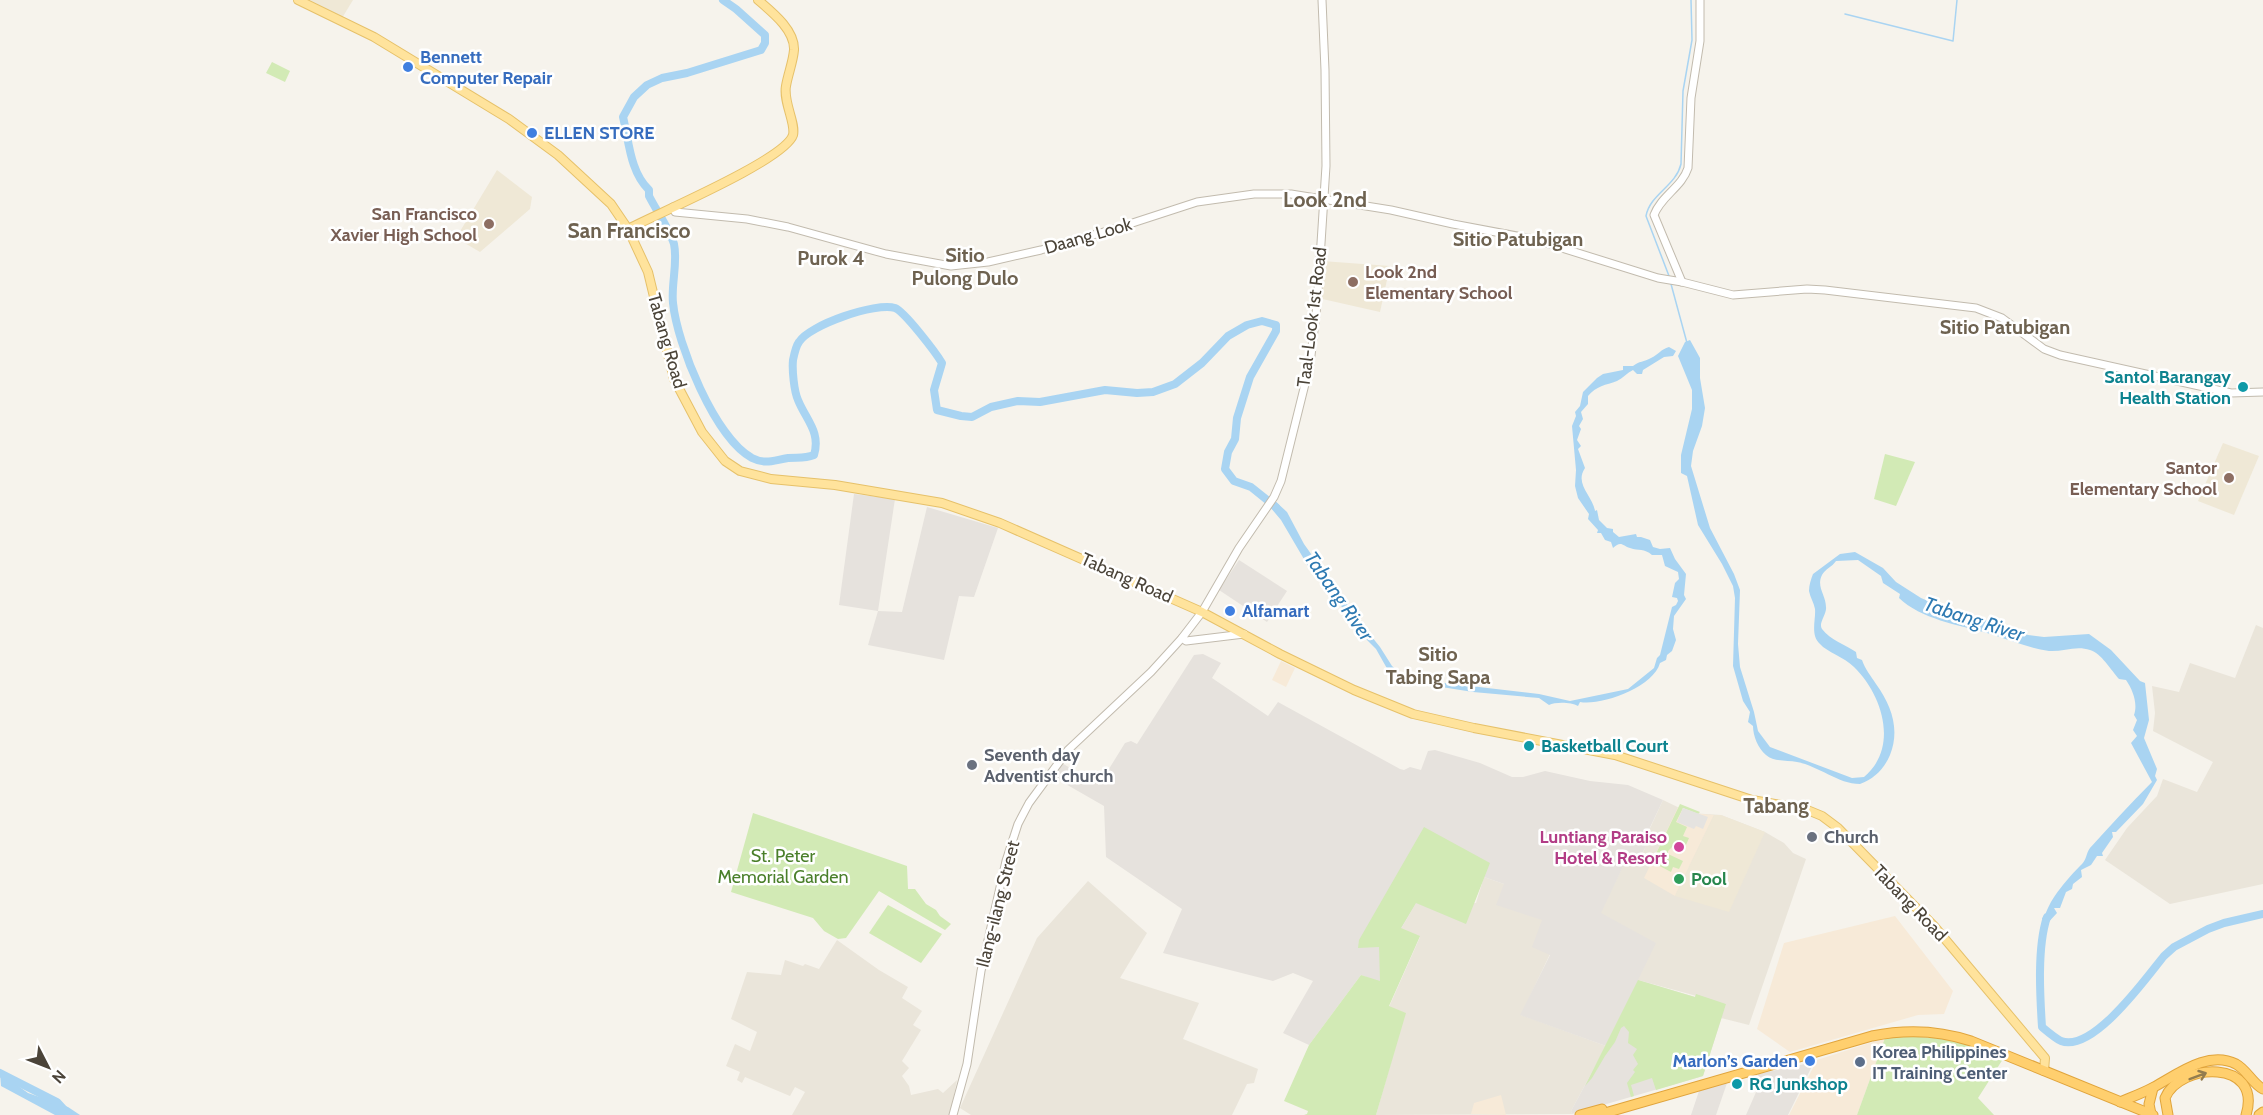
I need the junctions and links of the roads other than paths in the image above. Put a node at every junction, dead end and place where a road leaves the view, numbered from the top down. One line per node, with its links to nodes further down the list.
1 (298, 0): 7 (main road, Tabang Road)
2 (758, 0): 6 (main road)
3 (1322, 0): 5 (street, Taal-Look 1st Road)
4 (1700, 0): 8 (street)
5 (1325, 200): 6 (street, Daang Look); 8 (street, Daang Look); 10 (street, Taal-Look 1st Road)
6 (674, 209): 7 (main road)
7 (628, 230): 10 (main road, Tabang Road)
8 (1680, 282): 9 (street)
9 (2263, 392)
10 (1202, 612): 11 (main road, Tabang Road); 12 (street, Taal-Look 1st Road)
11 (1245, 634): 12 (street); 14 (main road, Tabang Road)
12 (1182, 638): 19 (street, Ilang-ilang Street)
13 (1993, 1050): 14 (highway); 20 (highway); 21 (highway)
14 (2044, 1071): 17 (highway)
15 (2153, 1088): 16 (highway); 17 (highway); 22 (highway)
16 (2263, 1089)
17 (2120, 1102): 22 (highway)
18 (2263, 1112): 25 (highway)
19 (953, 1115)
20 (1580, 1115)
21 (1598, 1115)
22 (2152, 1115)
23 (2168, 1115): 24 (highway, one-way to 24)
24 (2246, 1115)
25 (2259, 1115)

